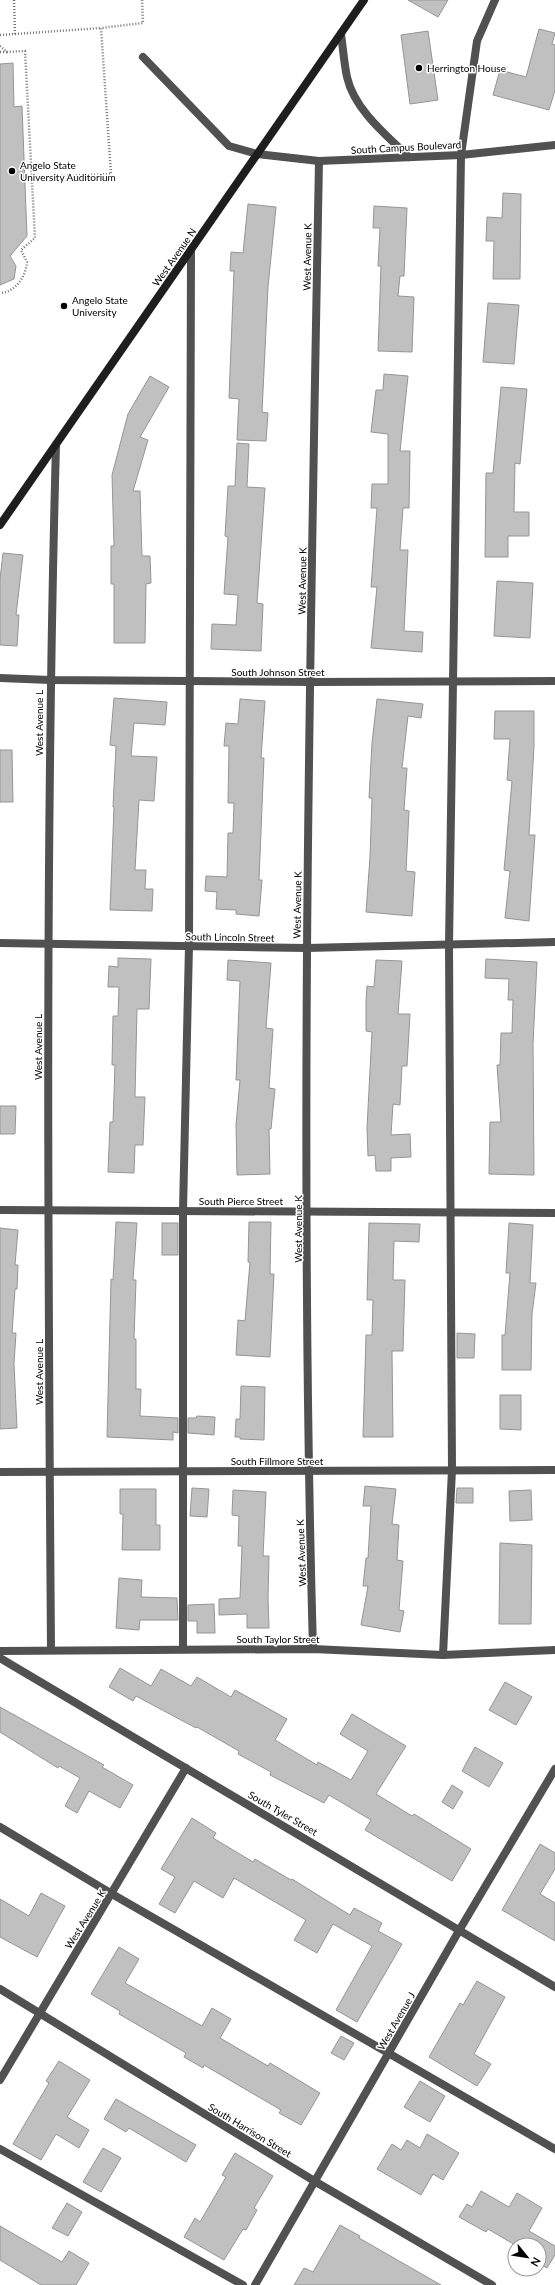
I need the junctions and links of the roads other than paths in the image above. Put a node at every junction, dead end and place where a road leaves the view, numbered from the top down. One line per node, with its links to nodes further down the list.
1 (364, 0): 3 (main road, West Avenue N)
2 (495, 0): 7 (street)
3 (341, 34): 6 (main road, West Avenue N); 8 (street)
4 (144, 57): 6 (street, South Campus Boulevard)
5 (555, 145): 7 (street, South Campus Boulevard)
6 (257, 154): 9 (street, South Campus Boulevard); 10 (main road, West Avenue N)
7 (461, 155): 8 (street, South Campus Boulevard); 18 (street)
8 (409, 157): 9 (street, South Campus Boulevard)
9 (319, 161): 17 (street, West Avenue K)
10 (191, 250): 11 (main road, West Avenue N); 15 (street)
11 (56, 445): 12 (main road, West Avenue N); 14 (street, West Avenue L)
12 (0, 525)
13 (0, 678): 14 (street, South Johnson Street)
14 (50, 680): 15 (street, South Johnson Street); 21 (street, West Avenue L)
15 (188, 681): 17 (street, South Johnson Street); 23 (street)
16 (555, 681): 18 (street, South Johnson Street)
17 (310, 682): 18 (street, South Johnson Street); 24 (street, West Avenue K)
18 (454, 682): 22 (street)
19 (555, 942): 22 (street, South Lincoln Street)
20 (0, 943): 21 (street, South Lincoln Street)
21 (48, 943): 23 (street, South Lincoln Street); 27 (street, West Avenue L)
22 (449, 945): 24 (street, South Lincoln Street); 29 (street)
23 (189, 946): 24 (street, South Lincoln Street); 28 (street)
24 (307, 948): 26 (street, West Avenue K)
25 (0, 1210): 27 (street, South Pierce Street)
26 (308, 1210): 28 (street, South Pierce Street); 29 (street, South Pierce Street); 33 (street, West Avenue K)
27 (48, 1211): 28 (street, South Pierce Street); 36 (street, West Avenue L)
28 (183, 1211): 35 (street)
29 (451, 1212): 30 (street, South Pierce Street); 31 (street)
30 (555, 1213)
31 (452, 1470): 32 (street, South Fillmore Street); 33 (street, South Fillmore Street); 42 (street)
32 (555, 1470)
33 (308, 1471): 35 (street, South Fillmore Street); 38 (street, West Avenue K)
34 (0, 1472): 36 (street, South Fillmore Street)
35 (184, 1472): 36 (street, South Fillmore Street); 37 (street)
36 (49, 1473): 39 (street, West Avenue L)
37 (183, 1649): 38 (street, South Taylor Street); 39 (street, South Taylor Street)
38 (313, 1649): 42 (street, South Taylor Street)
39 (51, 1650): 41 (street, South Taylor Street)
40 (555, 1650): 42 (street, South Taylor Street)
41 (0, 1651)
42 (443, 1655)
43 (0, 1658): 44 (street, South Tyler Street)
44 (186, 1768): 47 (street, West Avenue K); 48 (street, South Tyler Street)
45 (555, 1769): 48 (street, West Avenue J)
46 (0, 1827): 47 (street)
47 (112, 1894): 51 (street, West Avenue K); 52 (street)
48 (460, 1929): 49 (street, South Tyler Street); 52 (street, West Avenue J)
49 (555, 1986)
50 (0, 1989): 51 (street, South Harrison Street)
51 (39, 2013): 53 (street, West Avenue K); 56 (street, South Harrison Street)
52 (390, 2052): 55 (street); 56 (street, West Avenue J)
53 (0, 2080)
54 (0, 2149): 57 (street)
55 (555, 2149)
56 (316, 2182): 58 (street, West Avenue J); 59 (street, South Harrison Street)
57 (243, 2285)
58 (256, 2285)
59 (492, 2285)

